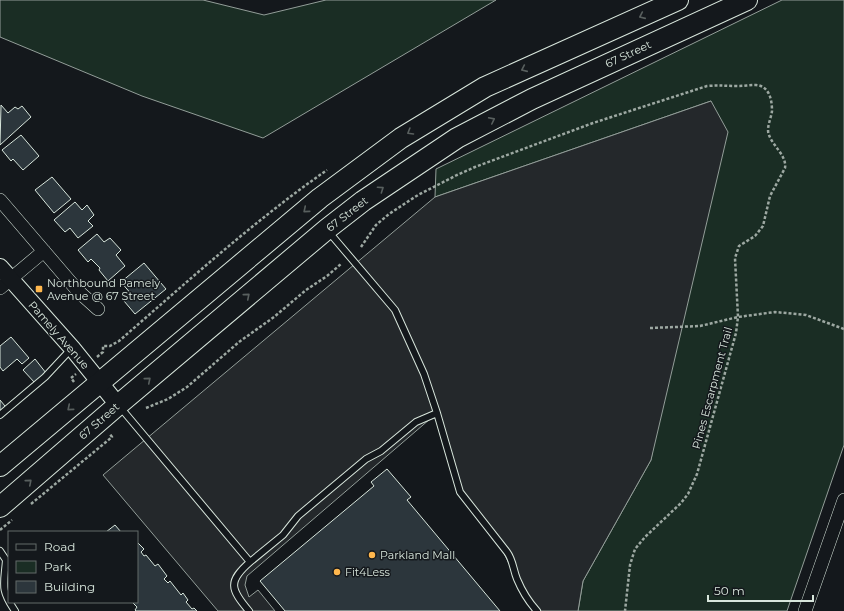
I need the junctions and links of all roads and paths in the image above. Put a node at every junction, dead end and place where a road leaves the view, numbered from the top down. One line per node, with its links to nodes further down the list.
1 (678, 0): 15 (main road, one-way to 15)
2 (747, 0): 4 (main road, 67 Street, one-way to 2)
3 (0, 200): 6 (street)
4 (327, 230): 16 (main road, 67 Street, one-way to 4); 18 (lane)
5 (361, 247): 11 (path, Pines Escarpment Trail)
6 (44, 251): 9 (street); 10 (street)
7 (341, 264): 17 (path)
8 (0, 267): 9 (street, Pamely Avenue)
9 (5, 284): 14 (street, Pamely Avenue)
10 (98, 309)
11 (738, 317): 12 (path); 13 (path); 32 (path, Pines Escarpment Trail)
12 (650, 328)
13 (844, 329)
14 (72, 348): 15 (street, Pamely Avenue); 19 (lane)
15 (100, 384): 16 (street, Pamely Avenue); 21 (main road, one-way to 21)
16 (118, 405): 24 (main road, 67 Street, one-way to 16); 28 (lane)
17 (146, 408)
18 (437, 413): 28 (lane); 31 (lane)
19 (0, 415)
20 (112, 437): 23 (path)
21 (0, 466)
22 (844, 500): 33 (street)
23 (30, 506)
24 (0, 507)
25 (18, 516): 26 (path)
26 (0, 530)
27 (0, 551): 29 (lane)
28 (250, 562): 30 (lane)
29 (15, 611)
30 (249, 611)
31 (537, 611)
32 (625, 611)
33 (805, 611)

